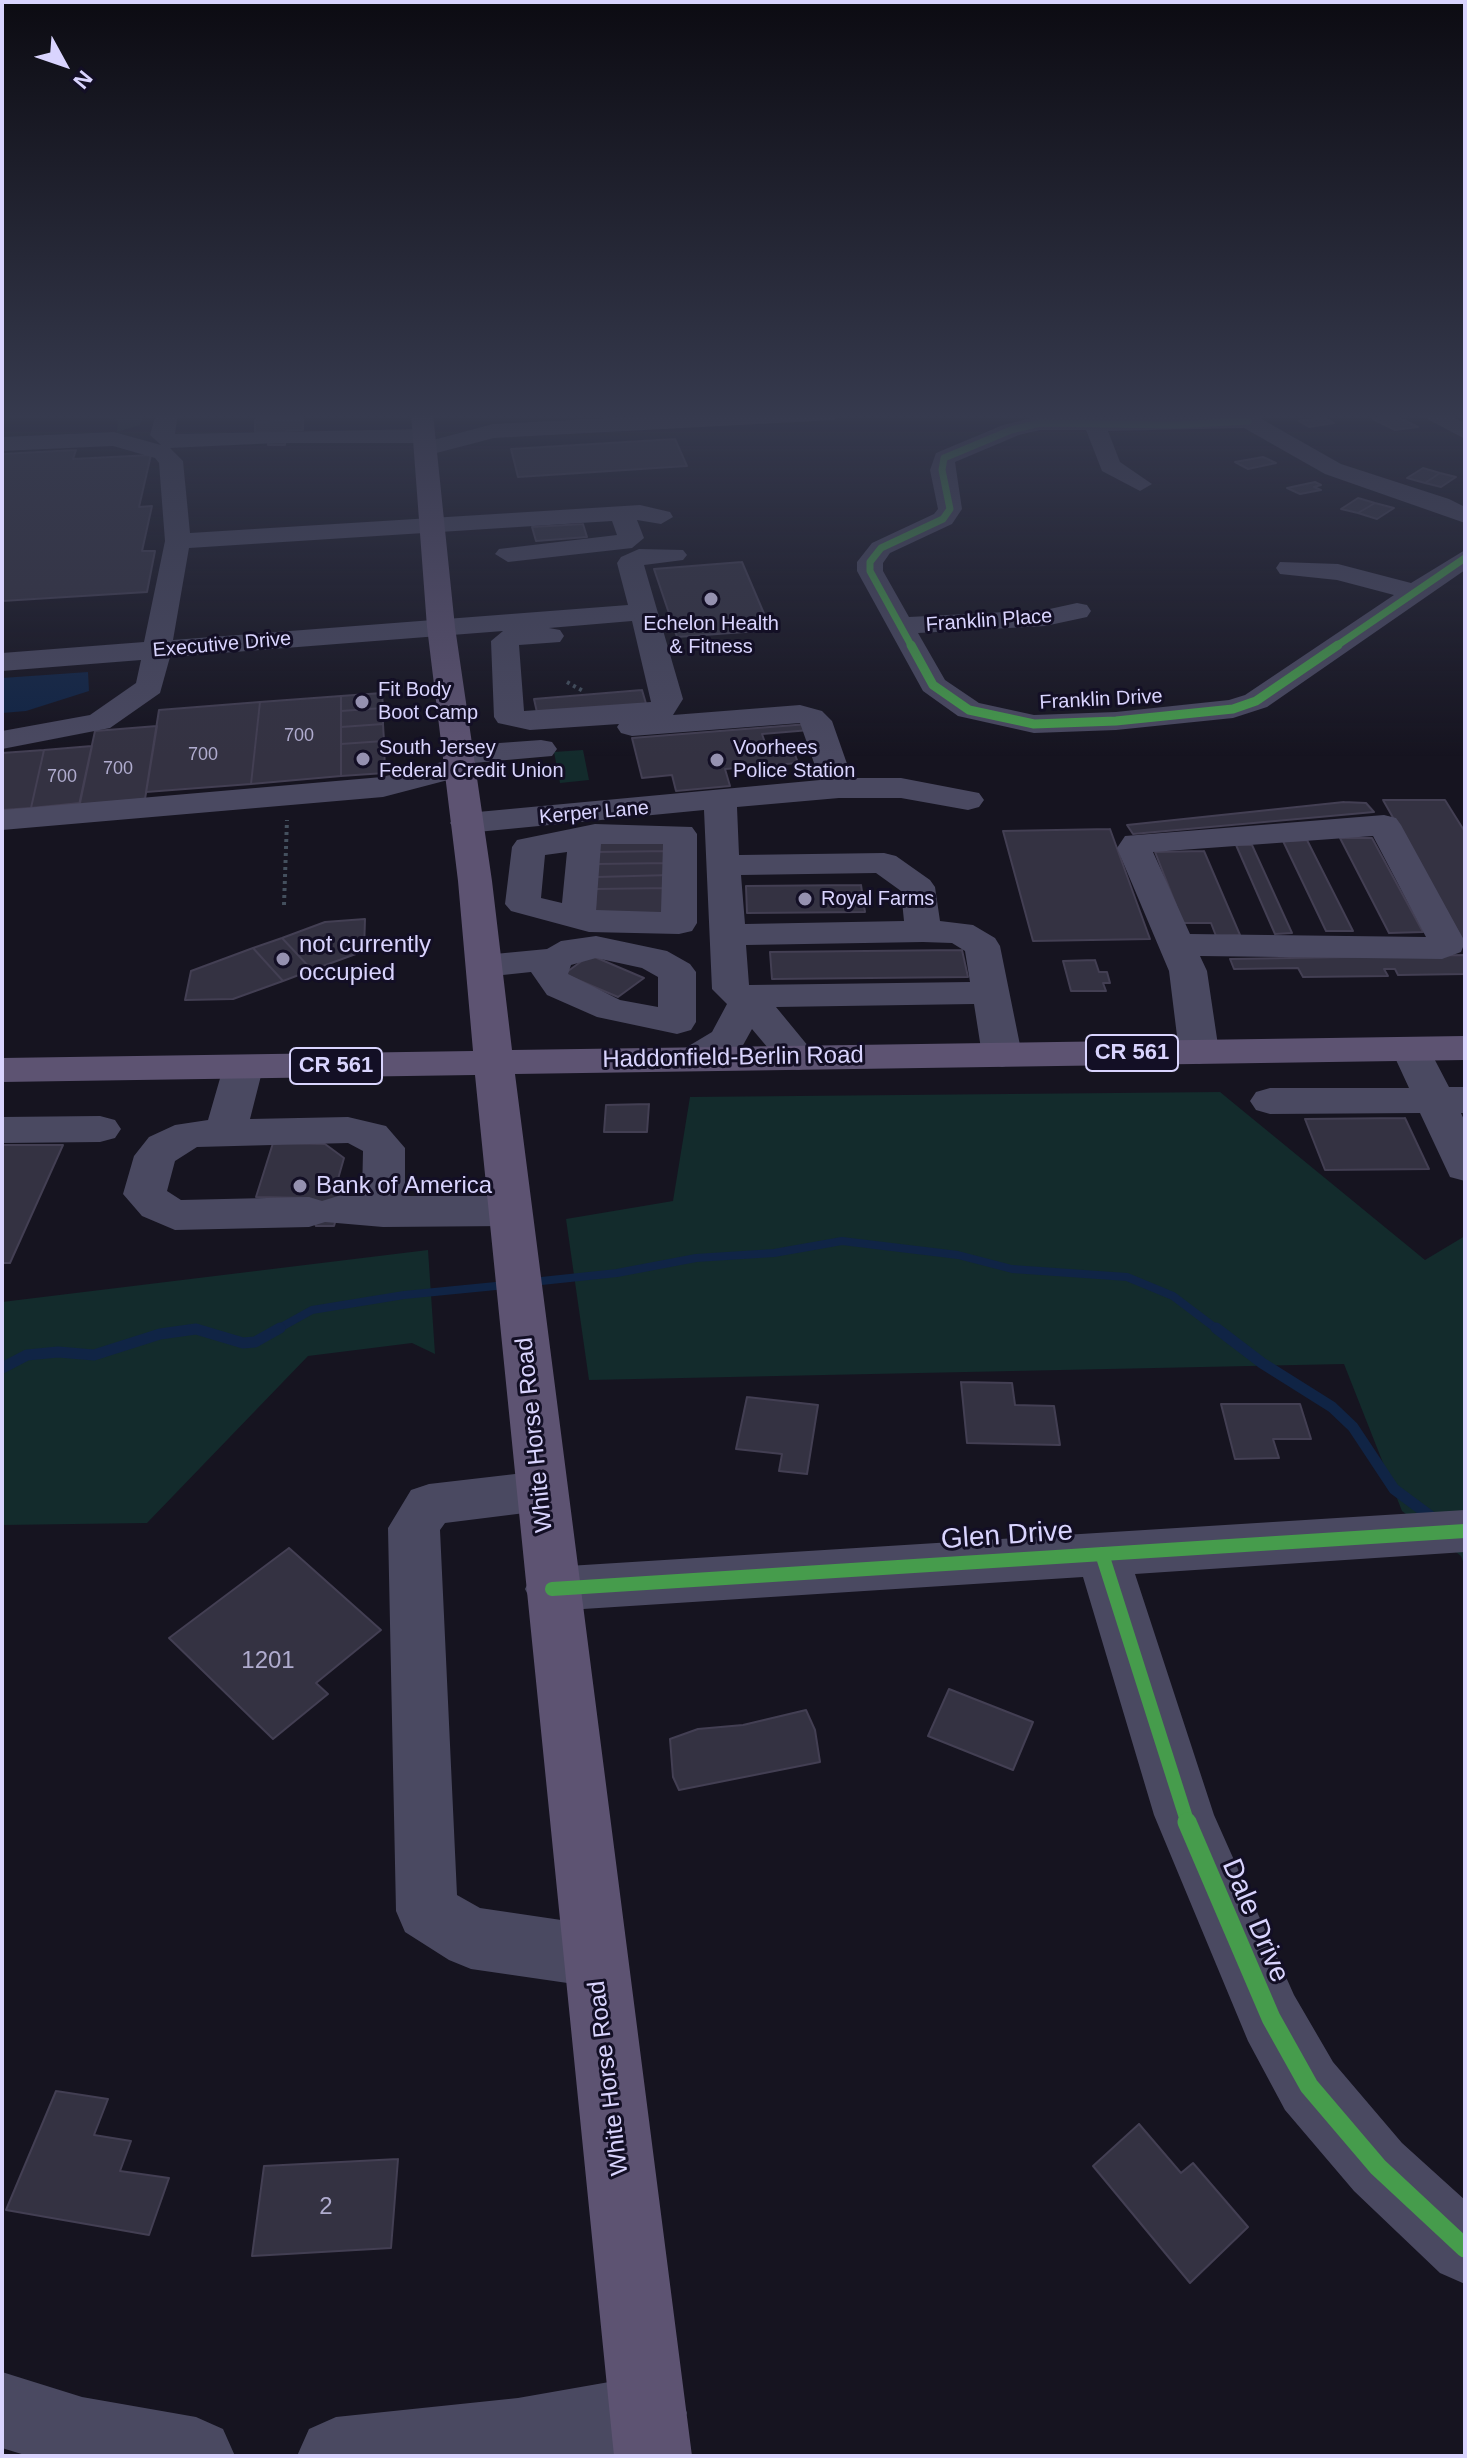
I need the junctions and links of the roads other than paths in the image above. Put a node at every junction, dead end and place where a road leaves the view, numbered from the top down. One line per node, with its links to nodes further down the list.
1 (177, 528): 7 (street)
2 (389, 528): 7 (street)
3 (432, 528): 15 (main road, White Horse Road)
4 (505, 528): 5 (street)
5 (627, 528)
6 (924, 528): 14 (street, Franklin Drive)
7 (178, 541): 16 (street)
8 (674, 555): 13 (street)
9 (1465, 558): 11 (street, Franklin Drive)
10 (1289, 568): 11 (street)
11 (1415, 592): 14 (street, Franklin Drive)
12 (1077, 611): 14 (street, Franklin Place)
13 (646, 621): 13 (street); 15 (street, Executive Drive)
14 (901, 626)
15 (441, 627): 16 (street, Executive Drive); 23 (main road, White Horse Road)
16 (160, 650): 17 (street, Executive Drive); 19 (street)
17 (2, 662)
18 (182, 679): 19 (street)
19 (152, 681): 20 (street)
20 (2, 740)
21 (594, 744): 24 (street)
22 (541, 749): 23 (street)
23 (462, 786): 26 (street, Kerper Lane); 27 (street); 31 (main road, White Horse Road)
24 (839, 788): 25 (street, Kerper Lane); 26 (street, Kerper Lane)
25 (968, 800)
26 (720, 802): 29 (street)
27 (2, 820)
28 (585, 839): 30 (street); 32 (street); 32 (street)
29 (722, 851): 33 (street); 34 (street)
30 (525, 878): 31 (street); 32 (street)
31 (475, 881): 37 (main road, White Horse Road)
32 (578, 916)
33 (923, 931): 34 (street); 38 (street)
34 (727, 935): 39 (street)
35 (1177, 945): 35 (street); 43 (street)
36 (555, 959): 37 (street); 40 (street); 40 (street)
37 (484, 966): 46 (main road, White Horse Road)
38 (990, 993): 39 (street); 44 (street)
39 (750, 996): 40 (street); 45 (street)
40 (683, 1047): 45 (main road, Haddonfield-Berlin Road / CR 561); 46 (main road, Haddonfield-Berlin Road / CR 561)
41 (1465, 1048): 42 (main road, Haddonfield-Berlin Road / CR 561)
42 (1411, 1049): 43 (main road, Haddonfield-Berlin Road / CR 561); 49 (street)
43 (1199, 1052): 44 (main road, Haddonfield-Berlin Road / CR 561)
44 (1002, 1055): 45 (main road, Haddonfield-Berlin Road / CR 561)
45 (798, 1058)
46 (495, 1062): 47 (main road, Haddonfield-Berlin Road / CR 561); 55 (main road, White Horse Road)
47 (243, 1068): 48 (main road, Haddonfield-Berlin Road / CR 561); 53 (street)
48 (2, 1070)
49 (1450, 1100): 50 (street); 54 (street)
50 (1270, 1101)
51 (100, 1129): 52 (street)
52 (2, 1130)
53 (226, 1131): 56 (street); 56 (street)
54 (1465, 1167)
55 (509, 1211): 56 (street); 57 (main road, White Horse Road)
56 (383, 1212)
57 (541, 1491): 60 (main road, White Horse Road); 61 (street)
58 (1465, 1531): 59 (street, Glen Drive)
59 (1102, 1554): 60 (street, Glen Drive); 62 (street, Dale Drive)
60 (552, 1589): 61 (main road, White Horse Road)
61 (595, 1956): 64 (main road, White Horse Road)
62 (1465, 2248)
63 (2, 2410): 65 (street)
64 (651, 2434): 66 (street)
65 (196, 2456)
66 (336, 2456)

